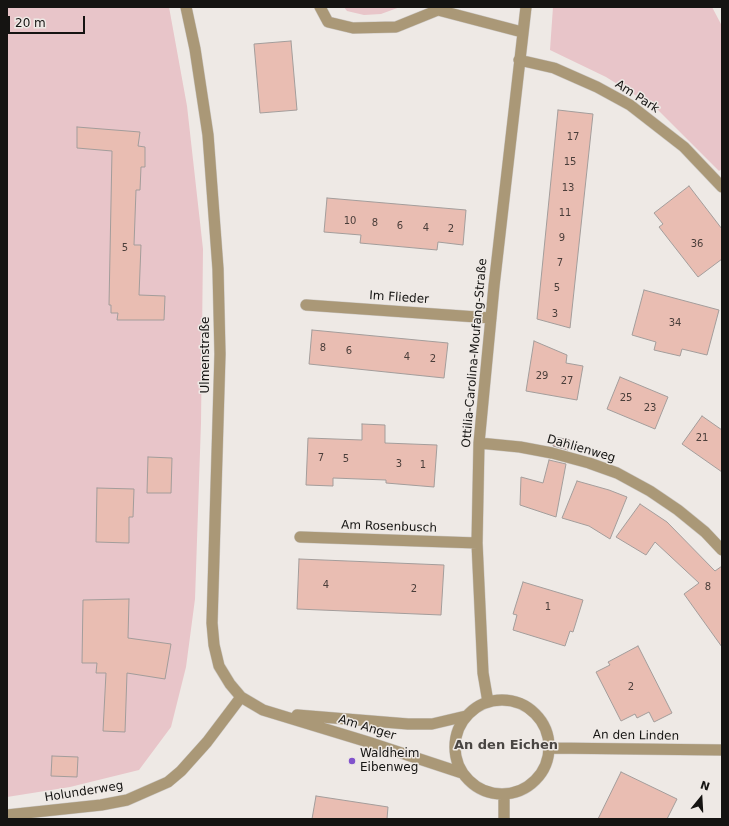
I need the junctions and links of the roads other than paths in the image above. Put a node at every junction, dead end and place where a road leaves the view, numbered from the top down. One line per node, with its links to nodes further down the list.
1 (186, 7): 14 (street, Ulmenstraße)
2 (320, 7): 4 (street)
3 (526, 7): 5 (street, Ottilia-Carolina-Moufang-Straße)
4 (436, 8): 5 (street)
5 (522, 32): 6 (street, Ottilia-Carolina-Moufang-Straße)
6 (519, 60): 7 (street, Am Park); 9 (street, Ottilia-Carolina-Moufang-Straße)
7 (722, 188)
8 (306, 305): 9 (street, Im Flieder)
9 (491, 318): 10 (street, Ottilia-Carolina-Moufang-Straße)
10 (479, 443): 12 (street, Ottilia-Carolina-Moufang-Straße); 13 (street, Dahlienweg)
11 (300, 537): 12 (street, Am Rosenbusch)
12 (477, 543): 15 (street, Ottilia-Carolina-Moufang-Straße)
13 (722, 550)
14 (241, 697): 16 (street, Am Anger); 22 (street, Holunderweg)
15 (488, 702): 17 (street, Am Anger); 18 (street, Am Anger)
16 (263, 710): 17 (street, Am Anger); 20 (street, Am Anger)
17 (466, 716): 20 (street, Am Anger)
18 (550, 748): 19 (street, An den Linden); 21 (street, Am Anger)
19 (722, 750)
20 (462, 773): 21 (street, Am Anger)
21 (504, 795): 23 (street)
22 (10, 816)
23 (504, 819)

